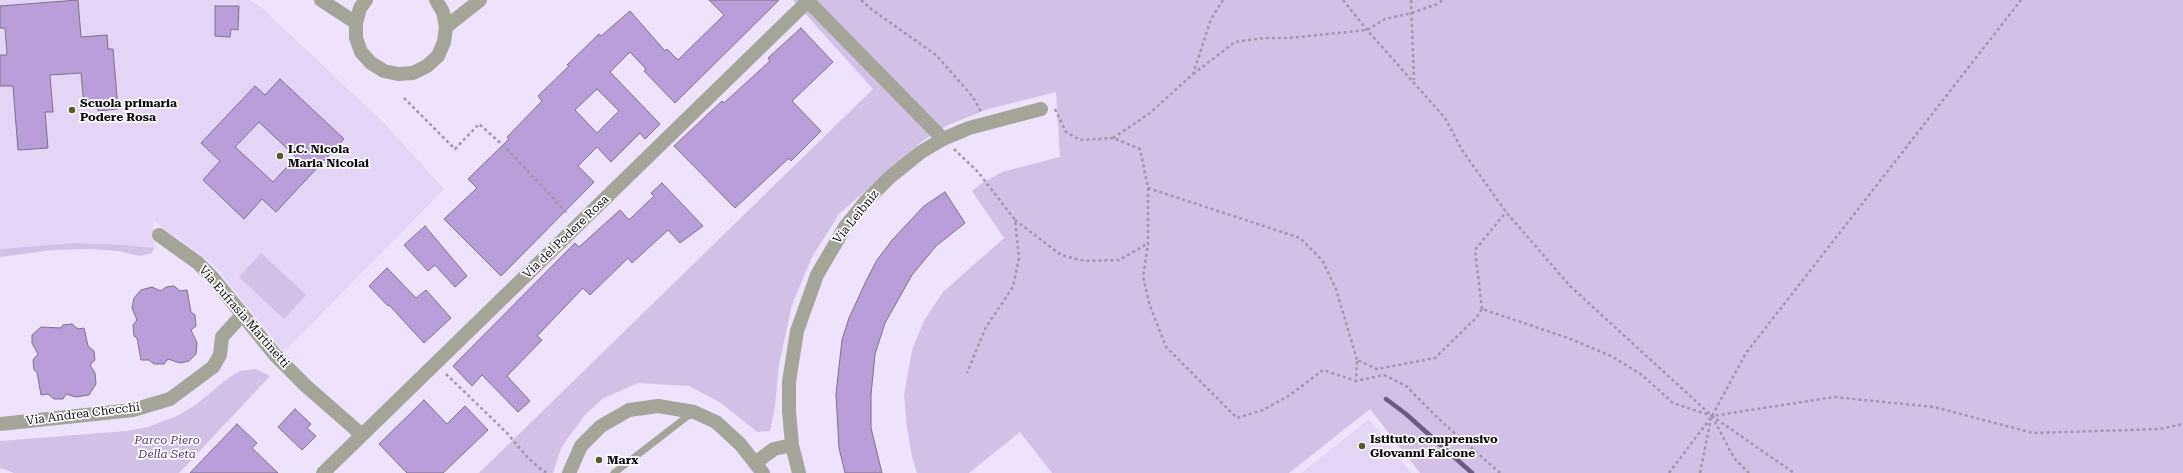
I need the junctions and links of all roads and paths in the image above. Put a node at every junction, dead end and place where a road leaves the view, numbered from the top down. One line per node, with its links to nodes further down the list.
1 (321, 0): 13 (street)
2 (366, 0): 13 (street)
3 (436, 0): 14 (street)
4 (480, 0): 14 (street)
5 (861, 0): 20 (path)
6 (1223, 0): 16 (path)
7 (1343, 0): 15 (path)
8 (1411, 0): 12 (path)
9 (1443, 0): 12 (path)
10 (2021, 0): 36 (path)
11 (808, 1): 22 (street); 26 (street, Via del Podere Rosa)
12 (1412, 13): 15 (path); 17 (path)
13 (356, 22): 14 (street)
14 (446, 27)
15 (1367, 30): 16 (path); 17 (path)
16 (1193, 74): 21 (path)
17 (1414, 81): 24 (path)
18 (404, 98): 26 (path)
19 (1041, 109): 20 (street, Via Leibniz); 21 (path)
20 (986, 123): 22 (street, Via Leibniz)
21 (1113, 138): 23 (path)
22 (943, 139): 25 (path); 40 (street, Via Leibniz)
23 (1148, 188): 28 (path); 31 (path)
24 (1506, 212): 29 (path); 36 (path)
25 (1014, 220): 28 (path); 33 (path)
26 (578, 225): 32 (street, Via del Podere Rosa)
27 (159, 235): 30 (street, Via Eufrasia Martinetti)
28 (1148, 244): 34 (path)
29 (1482, 308): 31 (path); 36 (path)
30 (242, 315): 37 (street, Via Andrea Checchi); 39 (street, Via Eufrasia Martinetti)
31 (1357, 360): 34 (path)
32 (435, 364): 39 (street, Via del Podere Rosa); 43 (path)
33 (967, 374)
34 (1356, 381): 47 (path)
35 (694, 412): 41 (street); 44 (street); 45 (lane)
36 (1712, 416): 38 (path); 48 (path); 49 (path); 50 (path); 51 (path)
37 (0, 424)
38 (2183, 424)
39 (362, 434): 42 (street, Via del Podere Rosa)
40 (792, 445): 41 (street); 46 (street, Via Leibniz)
41 (759, 468)
42 (324, 473)
43 (549, 473)
44 (569, 473)
45 (614, 473)
46 (799, 473)
47 (1500, 473)
48 (1669, 473)
49 (1700, 473)
50 (1749, 473)
51 (1794, 473)

